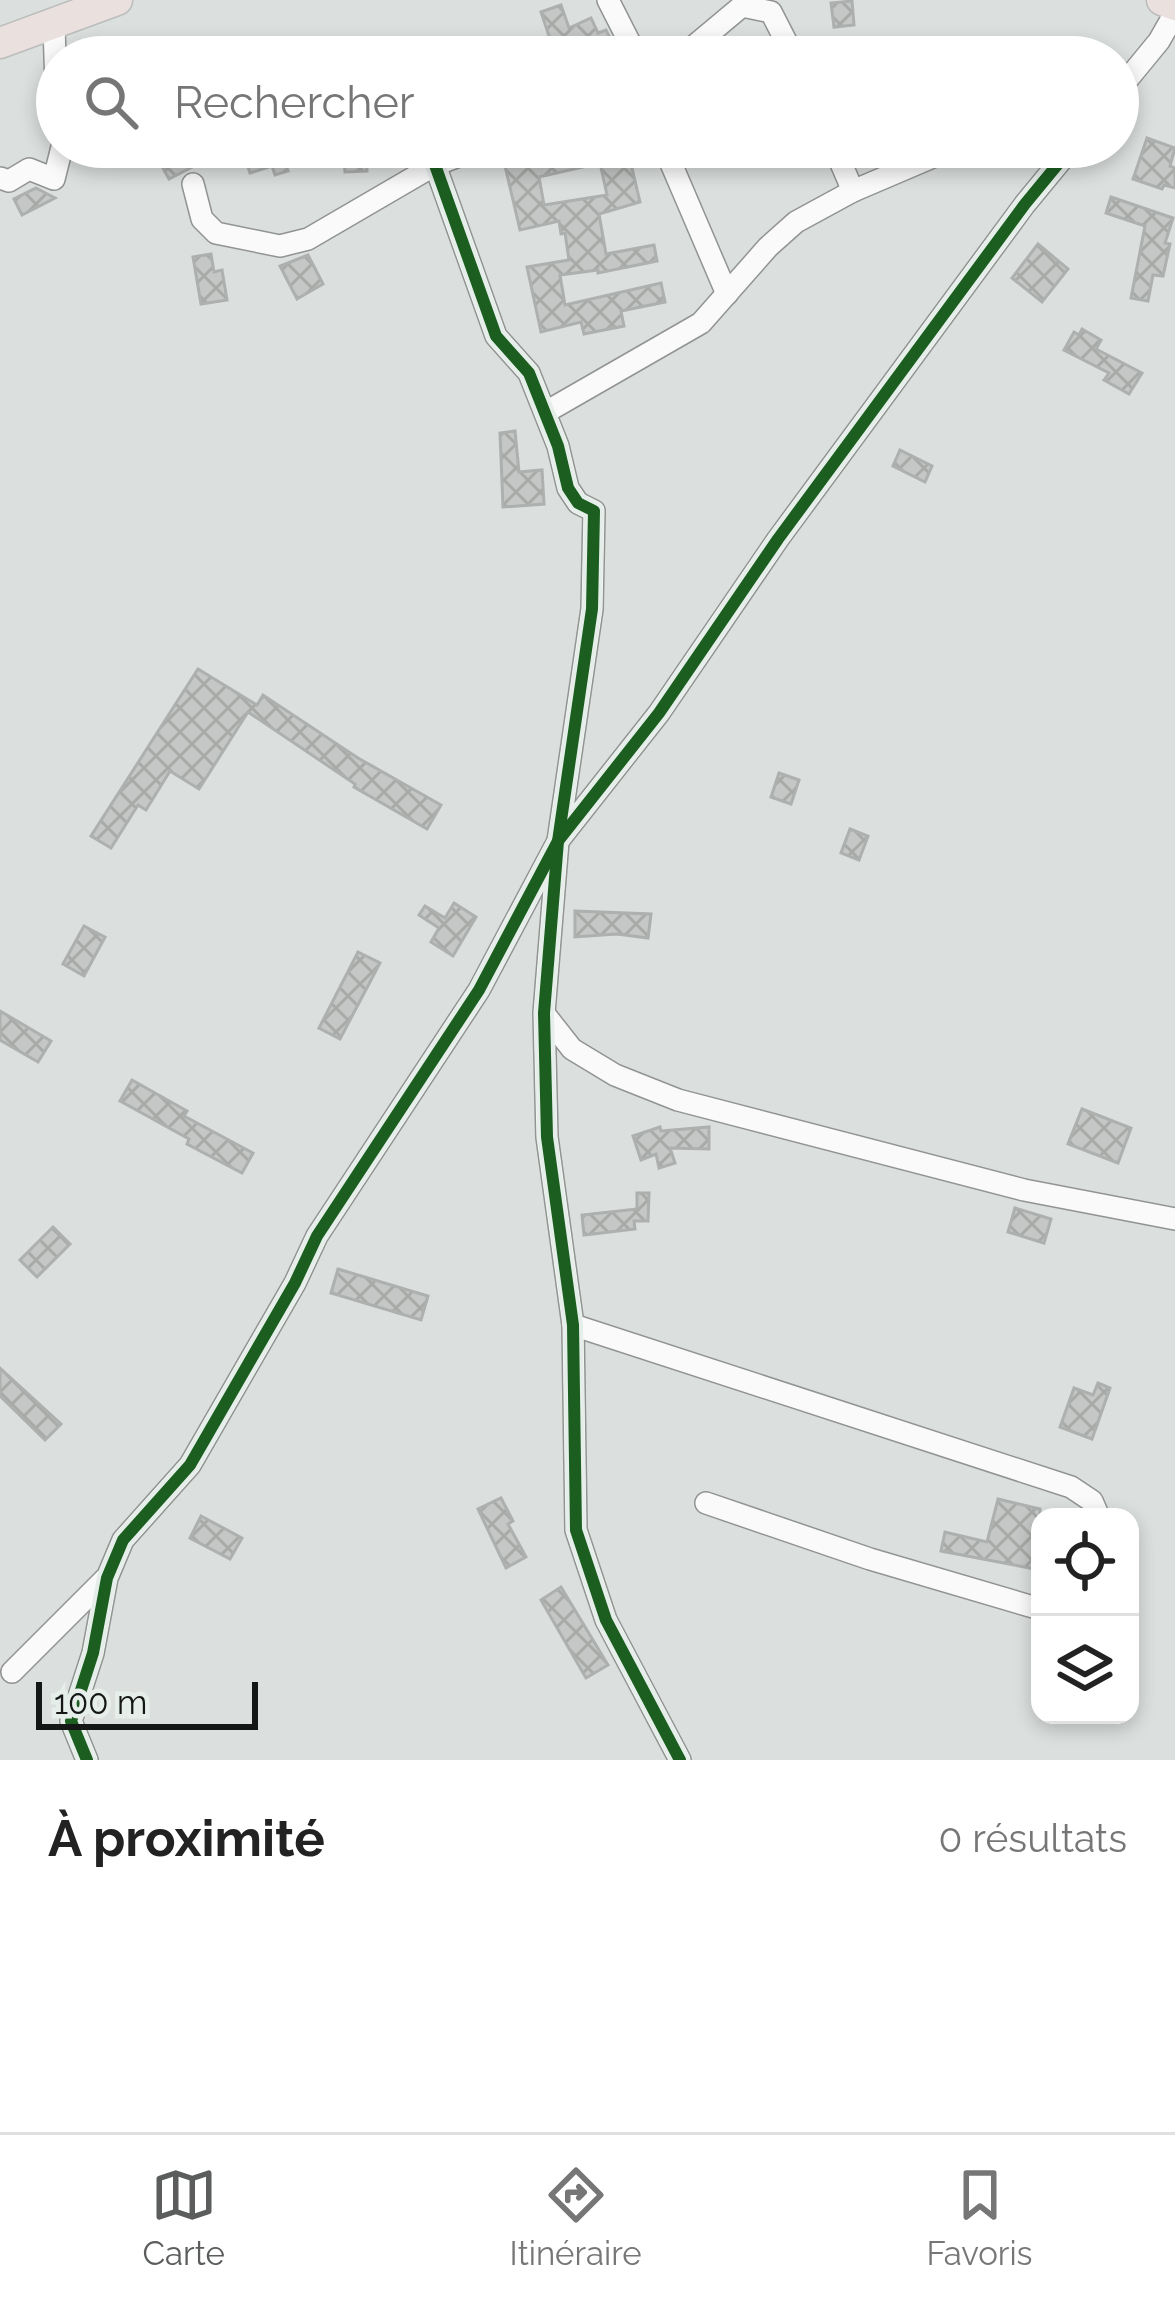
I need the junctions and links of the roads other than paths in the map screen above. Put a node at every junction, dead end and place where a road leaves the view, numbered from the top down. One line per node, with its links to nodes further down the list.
1 (118, 0): 5 (highway)
2 (608, 0): 8 (street)
3 (1162, 0): 4 (highway)
4 (1175, 9): 11 (street)
5 (54, 26): 7 (street); 12 (highway)
6 (0, 33): 12 (street)
7 (54, 36)
8 (626, 36)
9 (706, 36): 10 (street)
10 (784, 36)
11 (1159, 41): 13 (street); 14 (street)
12 (0, 43)
13 (1139, 53)
14 (1139, 66)
15 (57, 168): 22 (street)
16 (430, 168): 23 (street)
17 (436, 168): 26 (street)
18 (673, 168): 25 (street)
19 (843, 168): 24 (street)
20 (906, 168): 24 (street)
21 (1055, 168): 27 (street)
22 (0, 178)
23 (194, 184)
24 (853, 190): 25 (street)
25 (727, 293): 26 (street)
26 (546, 412): 27 (street)
27 (558, 841): 28 (street); 35 (street)
28 (544, 1013): 29 (street); 30 (street)
29 (572, 1049): 30 (street); 31 (street)
30 (548, 1052): 32 (street)
31 (1175, 1219)
32 (573, 1325): 34 (street); 39 (street)
33 (706, 1503): 36 (street)
34 (1095, 1508)
35 (106, 1578): 37 (street); 38 (street)
36 (1031, 1606)
37 (12, 1672)
38 (87, 1760)
39 (680, 1760)

